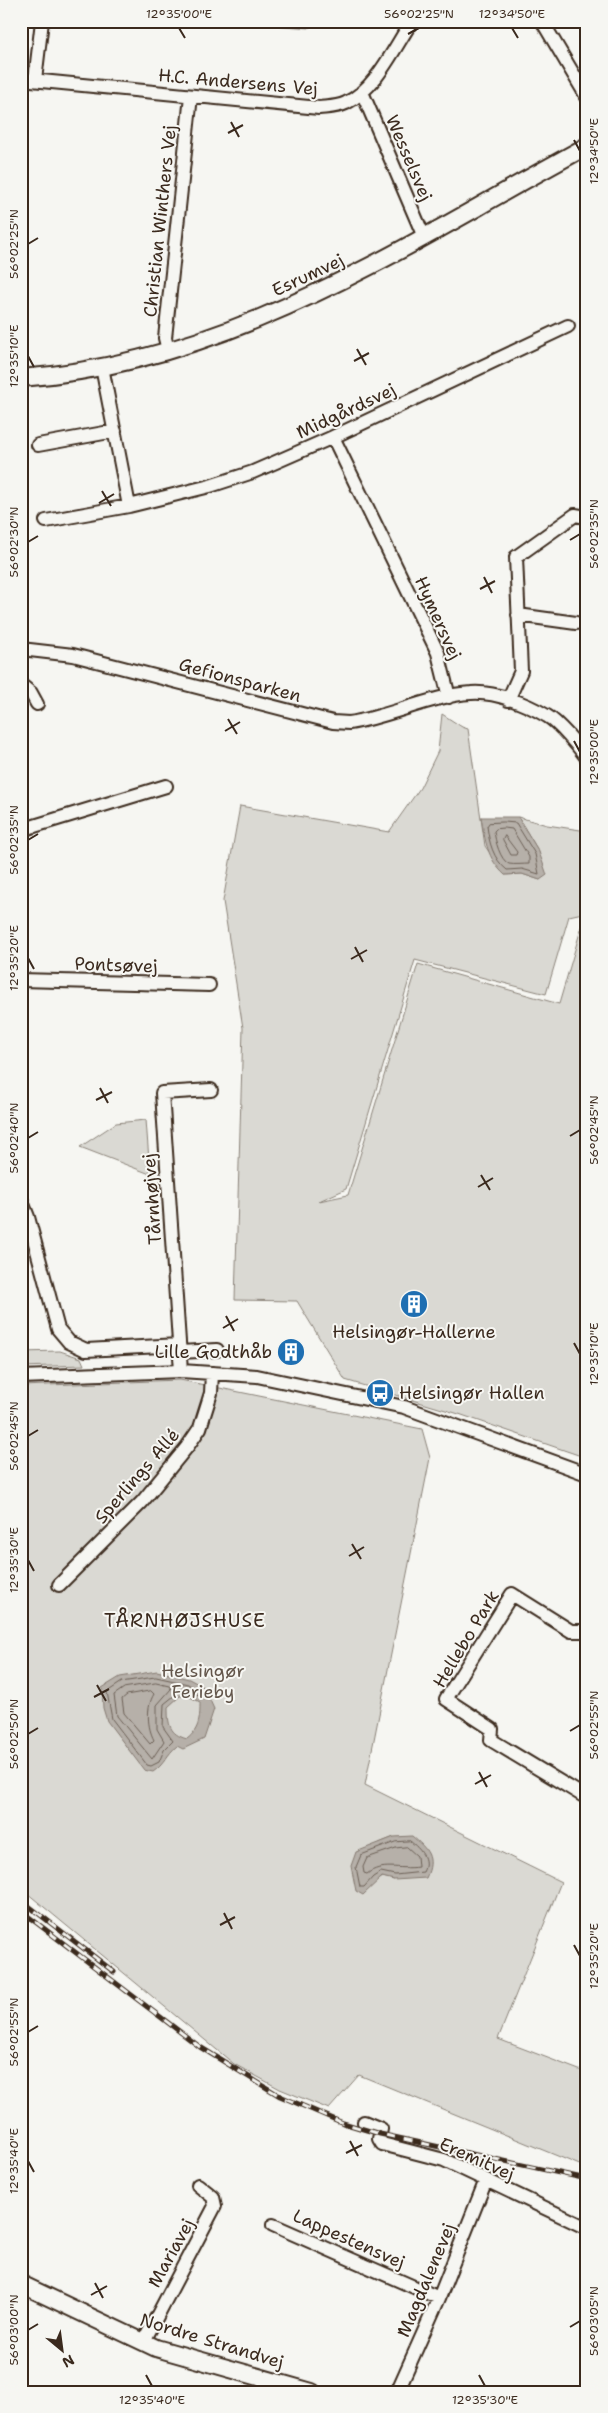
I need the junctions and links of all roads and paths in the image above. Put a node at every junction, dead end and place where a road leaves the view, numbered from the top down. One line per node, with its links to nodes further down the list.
1 (42, 21): 5 (street)
2 (412, 21): 6 (street, H.C. Andersens Vej)
3 (542, 21): 8 (street)
4 (21, 79): 5 (street, H.C. Andersens Vej)
5 (35, 80): 7 (street, H.C. Andersens Vej)
6 (362, 92): 7 (street, H.C. Andersens Vej); 10 (street, Wesselsvej)
7 (191, 96): 12 (street, Christian Winthers Vej)
8 (587, 97)
9 (587, 146): 10 (main road, Esrumvej)
10 (424, 237): 12 (main road, Esrumvej)
11 (568, 326): 16 (street, Midgårdsvej)
12 (168, 350): 13 (main road, Esrumvej)
13 (102, 367): 14 (main road, Esrumvej); 15 (street)
14 (21, 378)
15 (115, 431): 17 (street); 18 (street)
16 (333, 438): 18 (street, Midgårdsvej); 25 (street, Hymersvej)
17 (38, 445)
18 (130, 506): 20 (street, Midgårdsvej)
19 (587, 517): 21 (street)
20 (46, 521)
21 (518, 614): 22 (street); 26 (street)
22 (576, 623)
23 (21, 649): 25 (street, Gefionsparken)
24 (21, 685): 27 (street)
25 (449, 697): 26 (street)
26 (508, 700): 28 (street)
27 (37, 704)
28 (587, 758)
29 (166, 786): 30 (street)
30 (21, 830)
31 (21, 980): 32 (street, Pontsøvej)
32 (209, 985)
33 (211, 1090): 35 (street, Tårnhøjvej)
34 (21, 1199): 35 (street)
35 (180, 1349): 36 (street); 37 (street, Tårnhøjvej)
36 (217, 1350)
37 (181, 1371): 38 (street); 39 (street)
38 (212, 1373): 40 (street); 41 (street, Sperlings Allé)
39 (21, 1377)
40 (587, 1474)
41 (59, 1585)
42 (587, 1631): 43 (street, Hellebo Park)
43 (587, 1798)
44 (364, 2122): 45 (street, Eremitvej)
45 (486, 2180): 48 (street, Eremitvej); 50 (street, Magdalenevej)
46 (198, 2185): 51 (street, Mariavej)
47 (273, 2225): 50 (street, Lappestensvej)
48 (587, 2228)
49 (21, 2284): 51 (main road, Nordre Strandvej)
50 (439, 2298): 53 (street, Magdalenevej)
51 (143, 2343): 52 (main road, Nordre Strandvej)
52 (312, 2392)
53 (397, 2392)

